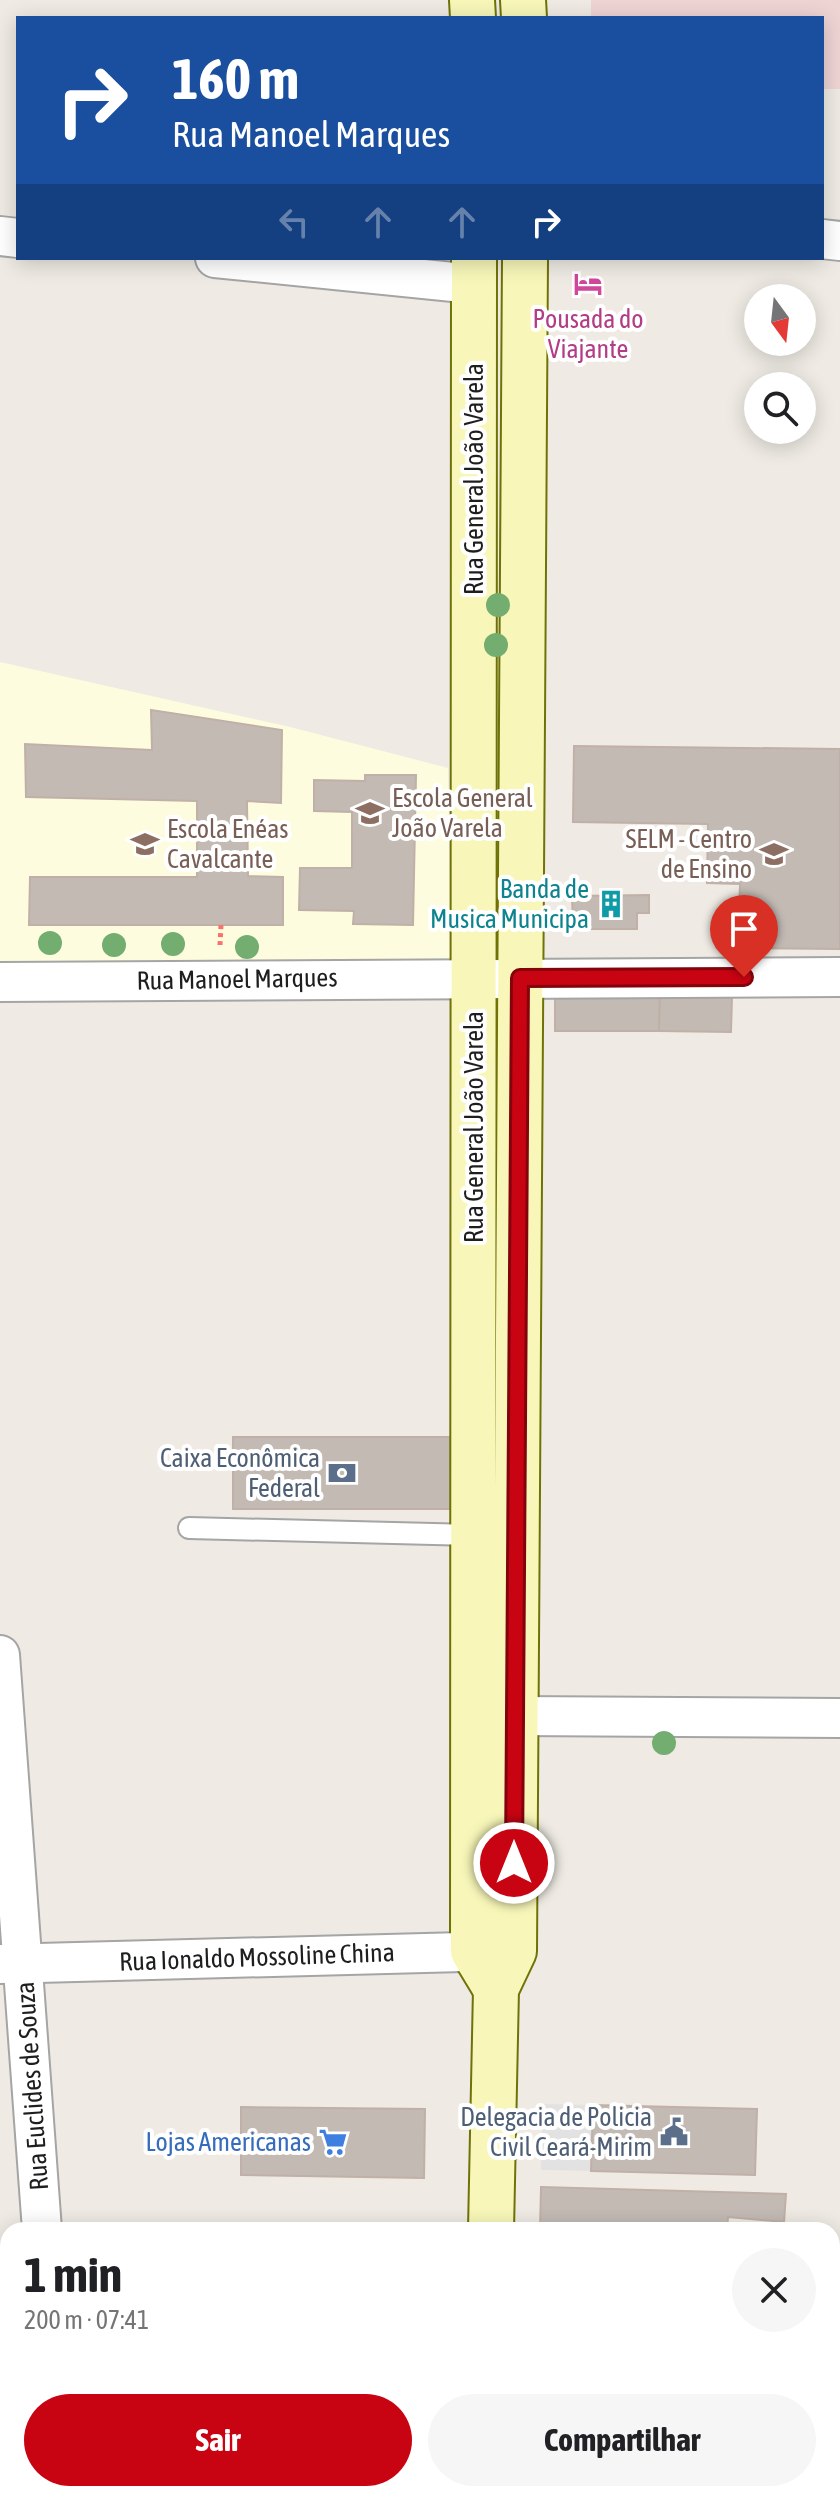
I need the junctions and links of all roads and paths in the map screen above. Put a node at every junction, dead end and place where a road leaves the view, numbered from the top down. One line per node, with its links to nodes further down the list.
1 (255, 260): 3 (street)
2 (525, 260): 6 (main road, Rua General João Varela)
3 (474, 271): 4 (main road, Rua General João Varela)
4 (474, 977): 6 (street, Rua Manoel Marques); 7 (street, Rua Manoel Marques); 9 (main road, Rua General João Varela)
5 (840, 977): 6 (street)
6 (520, 978): 11 (main road, Rua General João Varela)
7 (0, 982)
8 (189, 1528): 9 (lane)
9 (473, 1535): 13 (main road, Rua General João Varela)
10 (0, 1655): 14 (street, Rua Euclides de Souza)
11 (514, 1716): 12 (street); 13 (main road, Rua General João Varela)
12 (840, 1718)
13 (494, 1963): 14 (street, Rua Ionaldo Mossoline China); 16 (main road)
14 (12, 1964): 15 (street, Rua Euclides de Souza)
15 (41, 2222)
16 (491, 2222)

